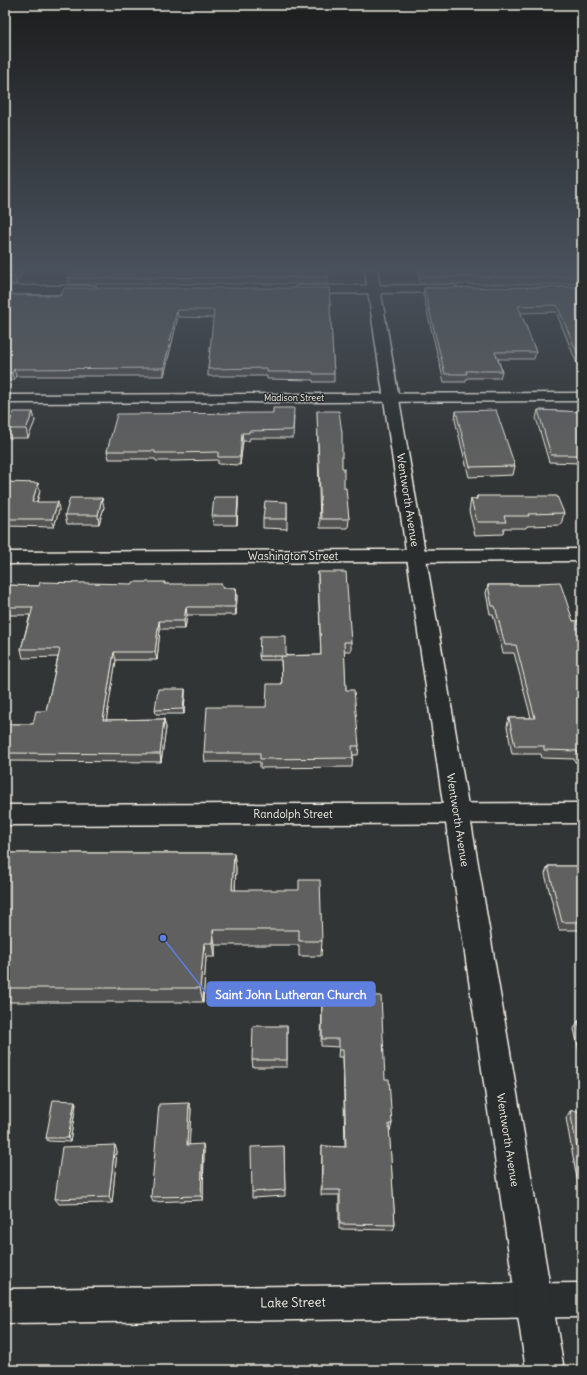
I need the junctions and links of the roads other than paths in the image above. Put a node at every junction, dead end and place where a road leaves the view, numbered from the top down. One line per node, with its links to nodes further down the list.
1 (382, 334): 3 (street, Wentworth Avenue)
2 (582, 397): 3 (street, Madison Street)
3 (392, 398): 4 (street, Madison Street); 5 (street, Wentworth Avenue)
4 (5, 399)
5 (416, 555): 6 (street, Washington Street); 7 (street, Washington Street); 9 (street, Wentworth Avenue)
6 (582, 555)
7 (5, 558)
8 (582, 813): 9 (street, Randolph Street)
9 (457, 814): 10 (street, Randolph Street); 11 (street, Wentworth Avenue)
10 (5, 815)
11 (533, 1300): 12 (street, Lake Street); 13 (street, Lake Street); 14 (street, Wentworth Avenue)
12 (582, 1300)
13 (5, 1306)
14 (545, 1370)

